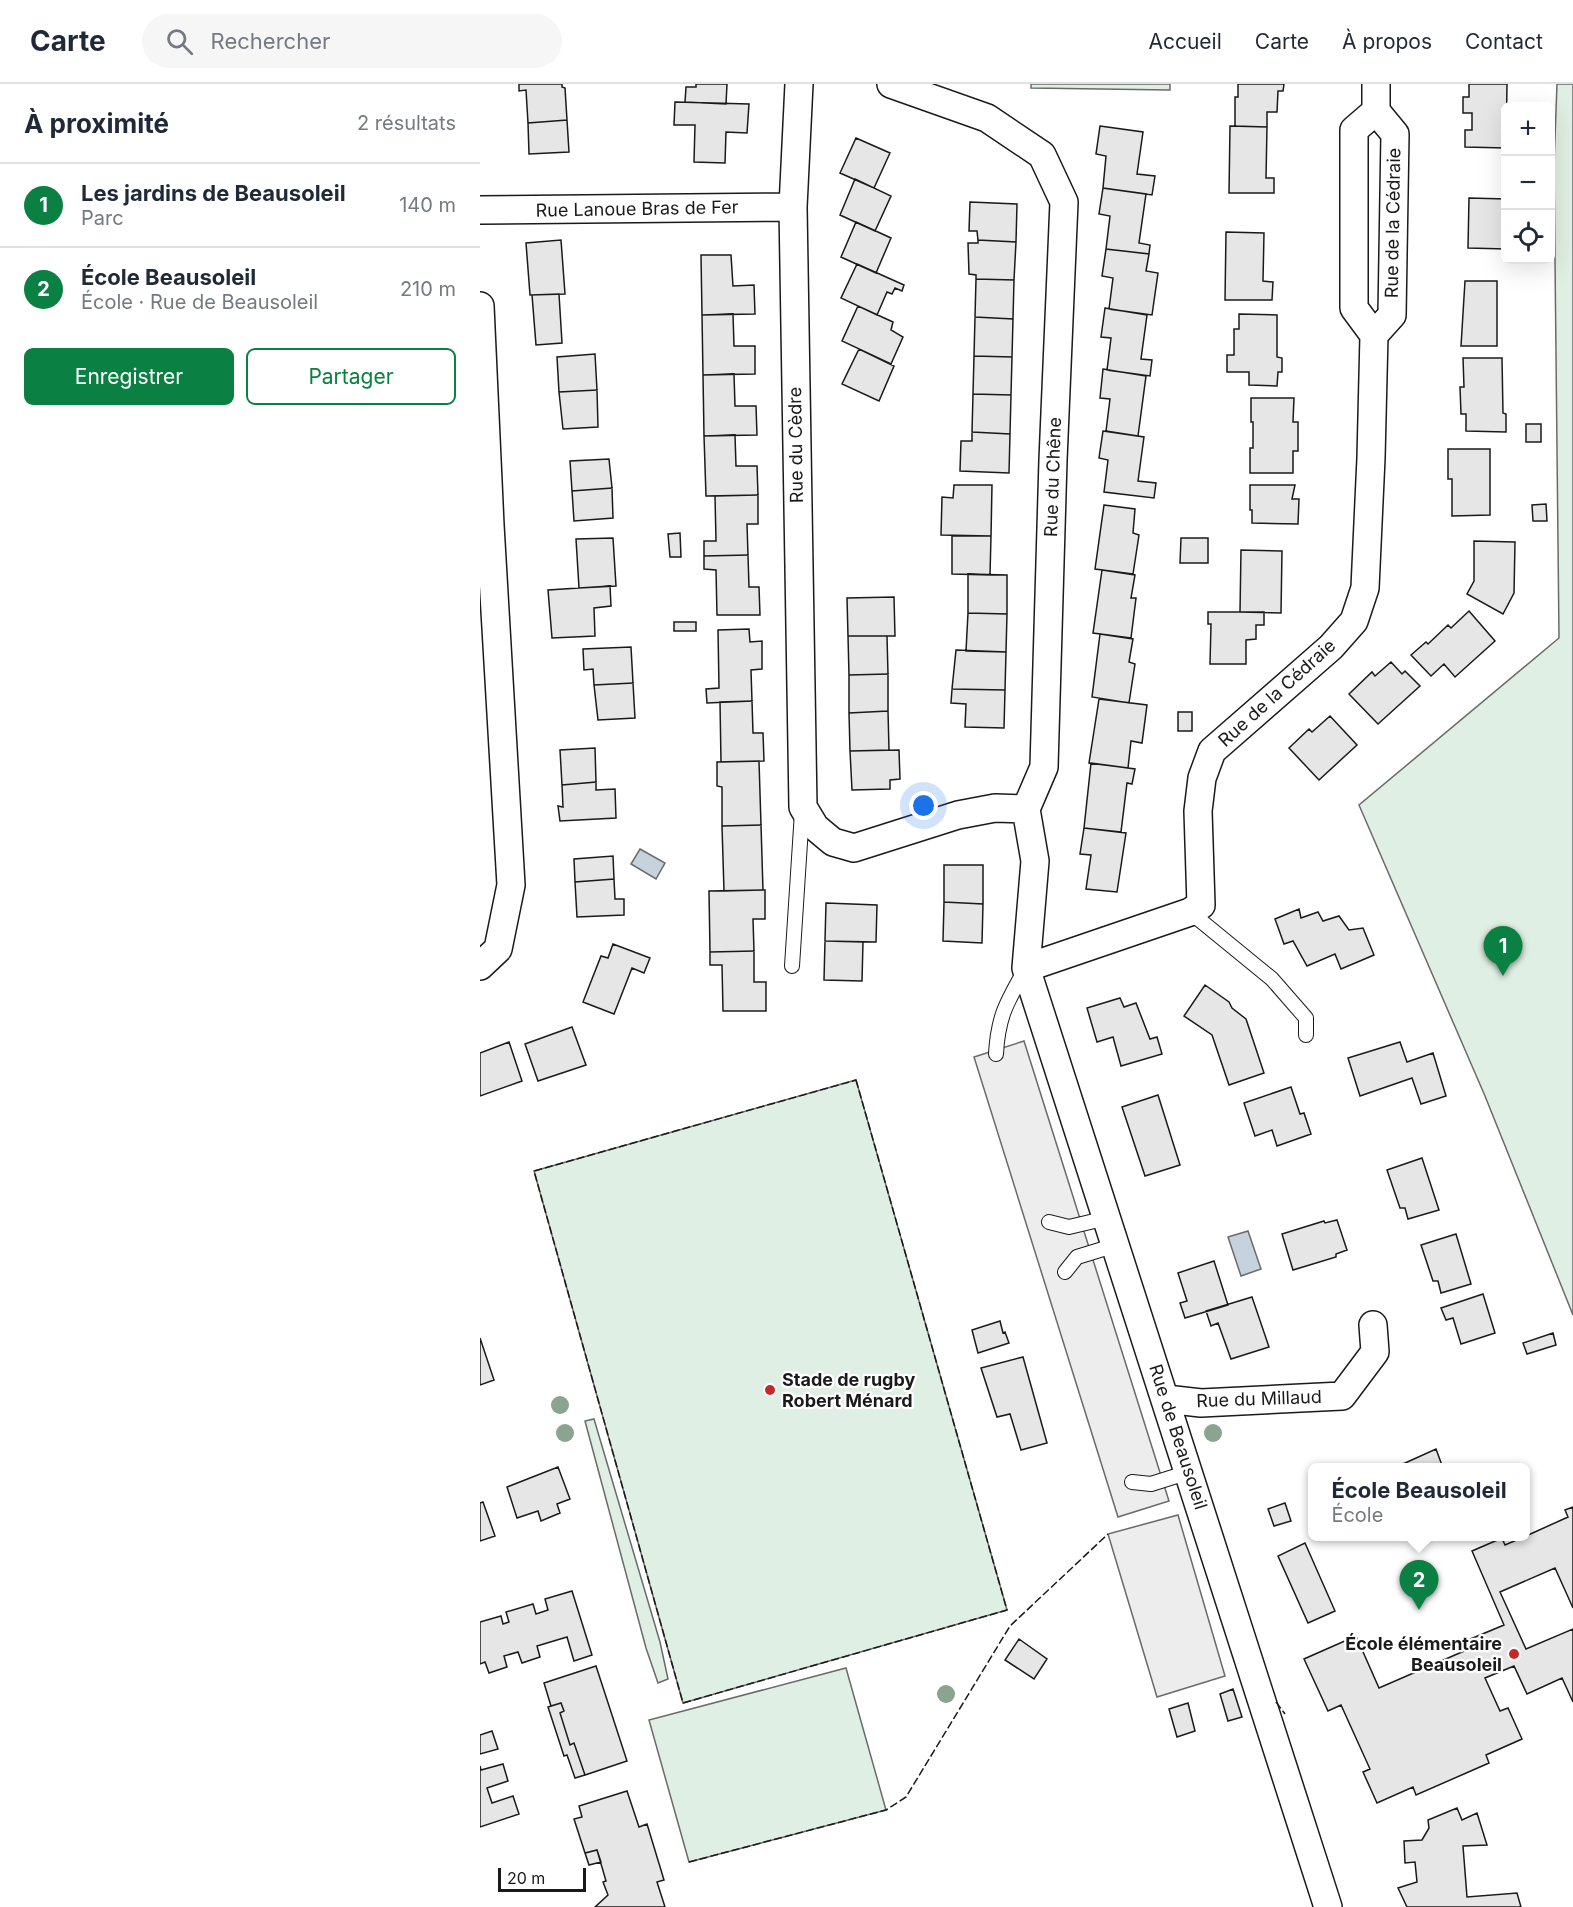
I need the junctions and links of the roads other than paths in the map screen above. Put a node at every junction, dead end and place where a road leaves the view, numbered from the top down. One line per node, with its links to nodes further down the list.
1 (799, 84): 4 (street, Rue du Cèdre)
2 (891, 84): 9 (street, Rue du Chêne)
3 (1376, 97): 7 (street, Rue de la Cédraie); 7 (street, Rue de la Cédraie)
4 (793, 207): 5 (street, Rue Lanoue Bras de Fer); 8 (street, Rue du Cèdre)
5 (480, 210)
6 (480, 306): 11 (street)
7 (1374, 335): 10 (street, Rue de la Cédraie)
8 (803, 807): 9 (street); 12 (lane, Rue du Cèdre)
9 (1026, 809): 13 (street)
10 (1190, 912): 13 (street); 14 (lane)
11 (480, 966)
12 (792, 966)
13 (1026, 968): 15 (lane); 16 (street, Rue de Beausoleil)
14 (1306, 1035)
15 (996, 1054)
16 (1107, 1218): 17 (lane); 18 (street, Rue de Beausoleil)
17 (1049, 1222)
18 (1116, 1245): 19 (lane); 21 (street, Rue de Beausoleil)
19 (1065, 1272)
20 (1373, 1325): 21 (street, Rue du Millaud)
21 (1166, 1398): 22 (street, Rue de Beausoleil)
22 (1189, 1472): 23 (lane); 24 (street, Rue de Beausoleil)
23 (1132, 1482)
24 (1328, 1907)

